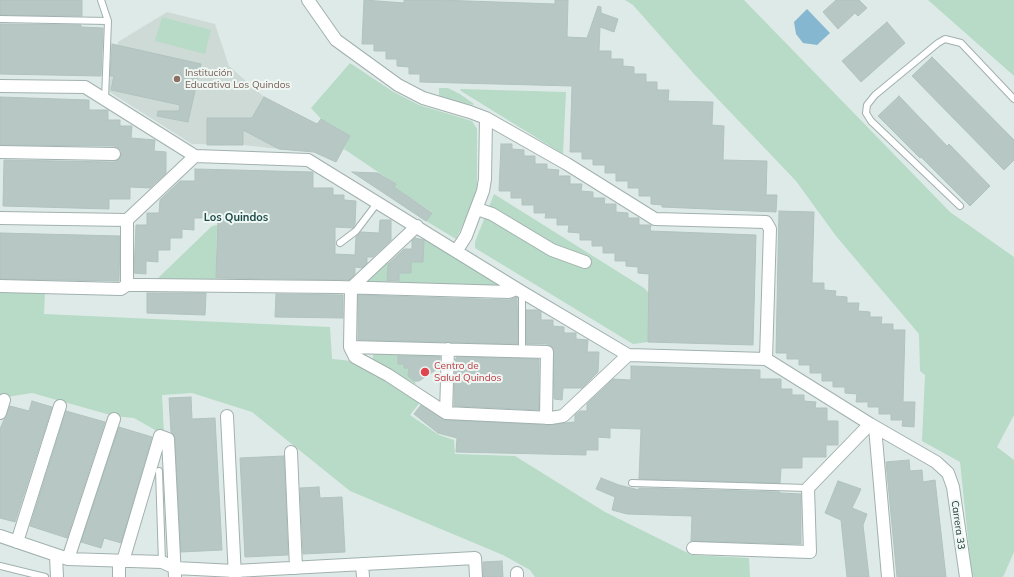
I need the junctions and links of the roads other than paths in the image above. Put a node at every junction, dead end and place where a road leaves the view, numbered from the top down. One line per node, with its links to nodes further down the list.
1 (101, 0): 4 (lane)
2 (308, 0): 8 (street)
3 (0, 19): 4 (lane)
4 (108, 21): 7 (lane)
5 (0, 86): 7 (street)
6 (1014, 99): 13 (lane)
7 (105, 100): 11 (street)
8 (486, 118): 14 (street); 29 (street)
9 (0, 152): 10 (street)
10 (114, 154)
11 (195, 156): 12 (street); 16 (street)
12 (378, 202): 17 (street); 18 (lane)
13 (960, 206)
14 (477, 209): 19 (street); 20 (street)
15 (0, 218): 16 (street)
16 (127, 220): 21 (street)
17 (417, 226): 19 (street); 23 (street)
18 (340, 243)
19 (457, 250): 24 (street)
20 (585, 262)
21 (127, 285): 22 (street); 23 (street)
22 (0, 286)
23 (351, 288): 24 (street); 25 (street)
24 (520, 290): 27 (lane); 28 (street)
25 (350, 347): 26 (street); 33 (street)
26 (448, 349): 27 (street); 33 (street)
27 (522, 351): 35 (street)
28 (628, 355): 29 (street); 35 (street)
29 (766, 359): 37 (street)
30 (4, 400): 32 (street)
31 (60, 406): 43 (street)
32 (0, 413)
33 (446, 413): 35 (street)
34 (227, 416): 53 (street)
35 (546, 418)
36 (114, 419): 46 (street)
37 (873, 426): 41 (street); 59 (street); 60 (street, Carrera 33)
38 (292, 452): 51 (street)
39 (159, 471): 48 (lane)
40 (632, 483): 41 (lane)
41 (808, 488): 44 (street)
42 (0, 536): 43 (street)
43 (17, 542): 45 (street)
44 (693, 548)
45 (56, 556): 46 (street); 55 (street)
46 (68, 559): 47 (street)
47 (121, 561): 48 (street); 52 (street); 56 (street)
48 (162, 562): 52 (street)
49 (362, 564): 51 (street); 57 (street); 58 (street)
50 (0, 566): 54 (lane)
51 (296, 568): 53 (street)
52 (175, 572): 53 (street)
53 (235, 574)
54 (45, 577)
55 (57, 577)
56 (119, 577)
57 (363, 577)
58 (476, 577)
59 (888, 577)
60 (966, 577)

